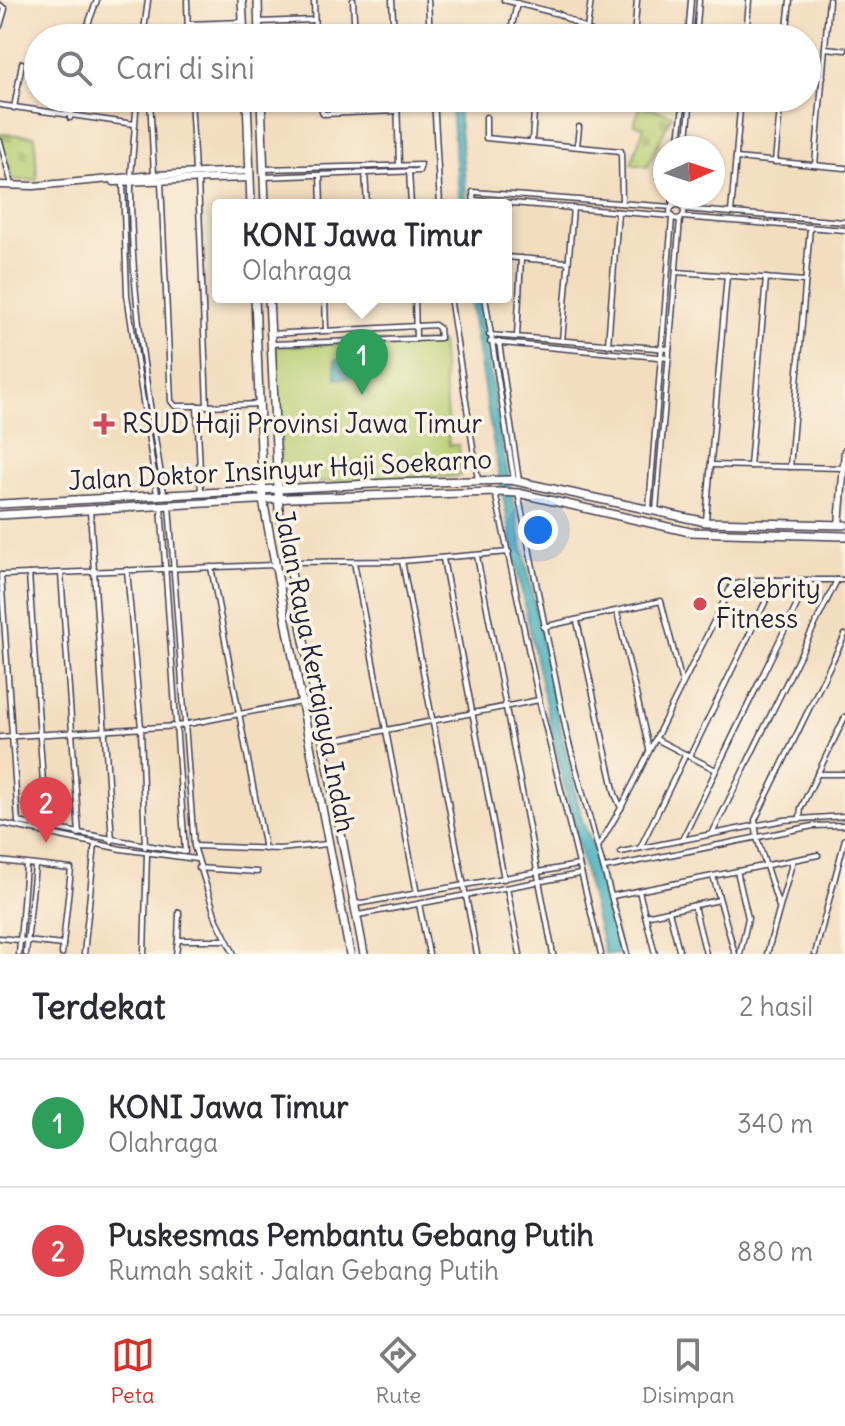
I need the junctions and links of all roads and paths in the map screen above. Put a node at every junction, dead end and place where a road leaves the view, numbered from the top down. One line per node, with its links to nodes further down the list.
1 (97, 0): 22 (street)
2 (148, 0): 23 (street)
3 (187, 0): 24 (street)
4 (242, 0): 25 (main road)
5 (258, 0): 21 (main road)
6 (314, 0): 20 (street)
7 (353, 0): 28 (street)
8 (392, 0): 29 (street)
9 (428, 0): 30 (street)
10 (504, 0): 18 (street)
11 (591, 0): 33 (street)
12 (637, 0): 34 (street)
13 (691, 0): 35 (street)
14 (699, 0): 36 (street)
15 (749, 0): 37 (street)
16 (790, 0): 38 (street)
17 (829, 0): 40 (street)
18 (517, 3): 31 (street); 32 (street)
19 (2, 6): 39 (street)
20 (314, 20): 21 (street); 27 (street)
21 (259, 21): 26 (main road)
22 (88, 24)
23 (145, 24)
24 (188, 24)
25 (244, 24)
26 (255, 24)
27 (314, 24)
28 (354, 24)
29 (393, 24)
30 (429, 24)
31 (512, 24)
32 (578, 24)
33 (588, 24)
34 (635, 24)
35 (689, 24)
36 (697, 24)
37 (747, 24)
38 (787, 24)
39 (0, 26)
40 (825, 48): 41 (street); 43 (street)
41 (845, 50)
42 (22, 63): 46 (street)
43 (823, 77): 44 (street)
44 (821, 99)
45 (0, 105): 46 (street)
46 (14, 108): 47 (street)
47 (24, 110)
48 (36, 112): 66 (street)
49 (72, 112): 66 (street)
50 (135, 112): 67 (street)
51 (151, 112): 85 (street)
52 (192, 112): 81 (street)
53 (248, 112): 87 (main road)
54 (262, 112): 83 (main road)
55 (320, 112): 56 (street)
56 (358, 112)
57 (397, 112): 76 (street)
58 (435, 112): 99 (street)
59 (534, 112): 72 (street)
60 (682, 112): 69 (street)
61 (690, 112): 70 (street)
62 (740, 112): 74 (street)
63 (780, 112): 75 (street)
64 (820, 112): 77 (street)
65 (486, 117): 72 (street)
66 (70, 118): 67 (street)
67 (134, 124): 89 (street)
68 (579, 127): 73 (street)
69 (679, 136)
70 (687, 136)
71 (0, 141): 93 (street)
72 (532, 142): 73 (street)
73 (577, 146): 102 (street)
74 (736, 158): 75 (street); 109 (street)
75 (775, 162): 77 (street)
76 (399, 163): 79 (street); 80 (street); 83 (street)
77 (815, 165): 78 (street)
78 (845, 168)
79 (400, 171): 80 (street); 82 (street)
80 (409, 171): 98 (street)
81 (195, 172): 85 (main road); 86 (main road)
82 (365, 172): 84 (street); 97 (street)
83 (264, 173): 84 (street); 95 (main road)
84 (320, 174): 96 (street)
85 (154, 175): 88 (main road)
86 (232, 175): 87 (main road); 90 (main road)
87 (250, 175): 94 (main road)
88 (142, 179): 89 (main road); 91 (main road)
89 (128, 180): 93 (main road); 144 (street)
90 (198, 181): 91 (main road); 147 (street)
91 (161, 182): 146 (street)
92 (0, 185): 93 (main road)
93 (12, 186)
94 (251, 199)
95 (265, 199)
96 (321, 199)
97 (367, 199)
98 (411, 199)
99 (440, 199)
100 (474, 199): 101 (street)
101 (573, 200): 102 (street); 105 (street)
102 (622, 203): 104 (street)
103 (512, 204): 105 (street)
104 (653, 205)
105 (573, 208): 108 (street); 117 (street)
106 (672, 208): 110 (street)
107 (682, 208): 109 (street); 111 (street)
108 (618, 212): 110 (street); 138 (street)
109 (731, 213): 112 (street)
110 (671, 217): 111 (street); 140 (street)
111 (681, 218): 113 (street); 118 (street)
112 (845, 222)
113 (810, 227): 114 (street); 121 (street)
114 (845, 230)
115 (512, 257): 116 (street)
116 (521, 258): 117 (street); 132 (street)
117 (568, 262): 135 (street)
118 (676, 272): 119 (street); 141 (street)
119 (727, 275): 120 (street); 149 (street)
120 (766, 278): 121 (street); 150 (street)
121 (805, 281): 151 (street)
122 (255, 303): 129 (main road, Jalan Raya Kertajaya Indah)
123 (269, 303): 131 (main road, Jalan Raya Kertajaya Indah)
124 (325, 303): 130 (street)
125 (415, 303): 128 (street)
126 (451, 303): 154 (street)
127 (486, 303): 133 (street)
128 (416, 327): 130 (street); 134 (street); 134 (street)
129 (256, 330): 131 (main road); 139 (main road, Jalan Raya Kertajaya Indah)
130 (326, 330): 131 (street)
131 (270, 332): 137 (main road, Jalan Raya Kertajaya Indah)
132 (517, 337): 133 (street); 135 (street)
133 (490, 338): 136 (street); 156 (street)
134 (416, 339): 137 (street)
135 (562, 341): 138 (street)
136 (499, 342): 142 (street); 156 (street)
137 (271, 345): 139 (main road); 159 (main road, Jalan Raya Kertajaya Indah)
138 (608, 345): 140 (street)
139 (257, 348): 145 (main road, Jalan Raya Kertajaya Indah)
140 (661, 349): 141 (street); 142 (street)
141 (669, 349): 143 (street)
142 (660, 357): 143 (street); 173 (street)
143 (669, 358): 173 (street)
144 (146, 402): 155 (street); 164 (street)
145 (259, 404): 147 (street); 160 (main road, Jalan Raya Kertajaya Indah)
146 (197, 406): 147 (street); 153 (street)
147 (207, 406)
148 (845, 451): 152 (main road)
149 (711, 465): 150 (street); 175 (street)
150 (750, 466): 151 (street)
151 (790, 467): 152 (street)
152 (844, 468): 177 (main road)
153 (200, 480): 155 (street); 161 (street)
154 (478, 480): 156 (main road, Jalan Doktor Insinyur Haji Soekarno); 157 (main road, Jalan Doktor Insinyur Haji Soekarno)
155 (162, 481): 164 (street)
156 (515, 481): 173 (main road, Jalan Doktor Insinyur Haji Soekarno)
157 (431, 482): 158 (main road, Jalan Doktor Insinyur Haji Soekarno); 162 (main road)
158 (389, 483): 159 (main road, Jalan Doktor Insinyur Haji Soekarno); 166 (main road)
159 (276, 489): 160 (main road, Jalan Doktor Insinyur Haji Soekarno); 168 (main road, Jalan Raya Kertajaya Indah)
160 (262, 490): 161 (main road, Jalan Doktor Insinyur Haji Soekarno); 169 (main road, Jalan Raya Kertajaya Indah)
161 (201, 492): 164 (main road, Jalan Doktor Insinyur Haji Soekarno)
162 (469, 492): 163 (main road, Jalan Doktor Insinyur Haji Soekarno); 166 (main road, Jalan Doktor Insinyur Haji Soekarno)
163 (497, 492): 165 (main road, Jalan Doktor Insinyur Haji Soekarno); 180 (street)
164 (161, 493): 167 (main road, Jalan Doktor Insinyur Haji Soekarno)
165 (515, 493): 178 (main road, Jalan Doktor Insinyur Haji Soekarno); 200 (street)
166 (417, 495): 168 (main road, Jalan Doktor Insinyur Haji Soekarno)
167 (92, 498): 170 (main road, Jalan Doktor Insinyur Haji Soekarno); 172 (main road)
168 (277, 499): 169 (main road, Jalan Doktor Insinyur Haji Soekarno); 184 (main road, Jalan Raya Kertajaya Indah)
169 (263, 500): 171 (main road, Jalan Doktor Insinyur Haji Soekarno); 186 (main road, Jalan Raya Kertajaya Indah)
170 (0, 504)
171 (165, 505): 172 (main road, Jalan Doktor Insinyur Haji Soekarno); 188 (street); 188 (street)
172 (93, 508): 174 (main road, Jalan Doktor Insinyur Haji Soekarno); 190 (street)
173 (652, 511): 175 (main road, Jalan Doktor Insinyur Haji Soekarno)
174 (0, 515)
175 (706, 522): 176 (main road, Jalan Doktor Insinyur Haji Soekarno)
176 (773, 524): 177 (main road, Jalan Doktor Insinyur Haji Soekarno); 178 (main road)
177 (842, 525)
178 (776, 535): 179 (main road, Jalan Doktor Insinyur Haji Soekarno)
179 (845, 536)
180 (509, 552): 181 (street); 206 (street)
181 (477, 556): 182 (street); 208 (street)
182 (443, 559): 183 (street); 209 (street)
183 (402, 561): 185 (street); 212 (street)
184 (289, 562): 185 (street); 205 (main road, Jalan Raya Kertajaya Indah)
185 (354, 562): 216 (street)
186 (275, 565): 187 (street); 207 (main road, Jalan Raya Kertajaya Indah)
187 (211, 567): 188 (street); 210 (street)
188 (172, 569): 189 (street); 213 (street); 213 (street)
189 (127, 570): 190 (street); 214 (street)
190 (95, 572): 191 (street); 215 (street)
191 (61, 573): 192 (street); 217 (street)
192 (29, 574): 193 (street); 218 (street)
193 (1, 576): 219 (street)
194 (775, 580): 195 (street); 203 (street); 224 (street)
195 (809, 580): 196 (street); 225 (street)
196 (837, 580): 197 (street); 236 (street)
197 (845, 580)
198 (617, 612): 199 (street); 202 (street); 223 (street)
199 (577, 621): 200 (street); 228 (street)
200 (543, 627): 247 (street)
201 (845, 635): 234 (street)
202 (678, 665): 203 (street); 204 (street)
203 (691, 667): 204 (street)
204 (682, 685): 221 (street)
205 (314, 700): 207 (main road); 222 (main road, Jalan Raya Kertajaya Indah)
206 (539, 700): 208 (street); 254 (street)
207 (301, 702): 210 (street); 242 (main road, Jalan Raya Kertajaya Indah)
208 (506, 707): 209 (street); 261 (street)
209 (473, 714): 212 (street); 264 (street)
210 (241, 716): 213 (street); 245 (street)
211 (845, 717): 226 (street)
212 (433, 721): 216 (street); 266 (street)
213 (183, 725): 214 (street); 243 (street); 246 (street)
214 (141, 728): 215 (street); 246 (street)
215 (106, 730): 217 (street); 240 (street)
216 (386, 731): 222 (street); 269 (street)
217 (73, 732): 218 (street); 235 (street)
218 (39, 734): 219 (street); 233 (street)
219 (13, 736): 220 (street); 233 (street)
220 (0, 737)
221 (656, 739): 223 (street); 224 (street)
222 (323, 743): 274 (main road, Jalan Raya Kertajaya Indah)
223 (650, 751): 228 (street)
224 (688, 755): 225 (street); 244 (street)
225 (716, 770): 239 (street)
226 (817, 774): 227 (street); 230 (street)
227 (845, 774)
228 (621, 808): 247 (street)
229 (845, 816): 230 (street)
230 (800, 818): 234 (street)
231 (0, 823): 241 (street)
232 (845, 825): 237 (street)
233 (46, 828): 235 (street)
234 (755, 828): 236 (street); 237 (street)
235 (79, 834): 240 (street)
236 (712, 834): 239 (street)
237 (757, 837): 256 (street); 258 (street)
238 (845, 839): 308 (street)
239 (682, 840): 244 (street)
240 (112, 841): 246 (street)
241 (95, 844): 246 (street); 291 (street)
242 (327, 844): 245 (street); 281 (main road, Jalan Raya Kertajaya Indah)
243 (194, 846): 245 (street); 250 (street)
244 (640, 848): 248 (street)
245 (265, 849)
246 (146, 850): 250 (street); 292 (street)
247 (600, 852): 258 (street)
248 (621, 852)
249 (818, 855): 251 (street)
250 (196, 859): 257 (street)
251 (793, 860): 256 (street); 276 (street)
252 (0, 861): 253 (street)
253 (26, 865): 255 (street); 283 (street)
254 (578, 865): 261 (street); 262 (street)
255 (35, 866): 286 (street); 287 (street)
256 (766, 866): 259 (street); 276 (street)
257 (198, 868): 260 (street); 285 (street)
258 (605, 868): 271 (street)
259 (737, 871): 263 (street); 306 (street)
260 (257, 872)
261 (538, 873): 264 (street); 265 (street)
262 (580, 874): 265 (street); 301 (street)
263 (713, 876): 268 (street); 272 (street)
264 (504, 879): 266 (street)
265 (539, 882): 267 (street); 300 (street)
266 (463, 887): 269 (street); 270 (street)
267 (507, 888): 270 (street); 299 (street)
268 (639, 891): 271 (street); 280 (street)
269 (417, 894): 274 (street)
270 (465, 896): 273 (street); 298 (street)
271 (612, 896): 302 (street)
272 (719, 900): 275 (street); 306 (street)
273 (419, 904): 279 (street); 297 (street)
274 (354, 905): 279 (main road, Jalan Raya Kertajaya Indah)
275 (694, 905): 277 (street); 305 (street)
276 (779, 907): 307 (street)
277 (669, 911): 280 (street); 304 (street)
278 (179, 912): 284 (street)
279 (356, 915): 281 (main road); 296 (main road, Jalan Raya Kertajaya Indah)
280 (645, 916): 303 (street)
281 (343, 918): 295 (main road, Jalan Raya Kertajaya Indah)
282 (0, 938): 283 (street)
283 (20, 940): 286 (street); 288 (street)
284 (178, 940): 285 (street); 293 (street)
285 (226, 940): 294 (street)
286 (27, 941): 287 (street); 289 (street)
287 (63, 945): 290 (street)
288 (19, 954)
289 (26, 954)
290 (62, 954)
291 (84, 954)
292 (144, 954)
293 (176, 954)
294 (234, 954)
295 (350, 954)
296 (364, 954)
297 (429, 954)
298 (477, 954)
299 (520, 954)
300 (553, 954)
301 (601, 954)
302 (627, 954)
303 (655, 954)
304 (680, 954)
305 (706, 954)
306 (738, 954)
307 (767, 954)
308 (815, 954)

